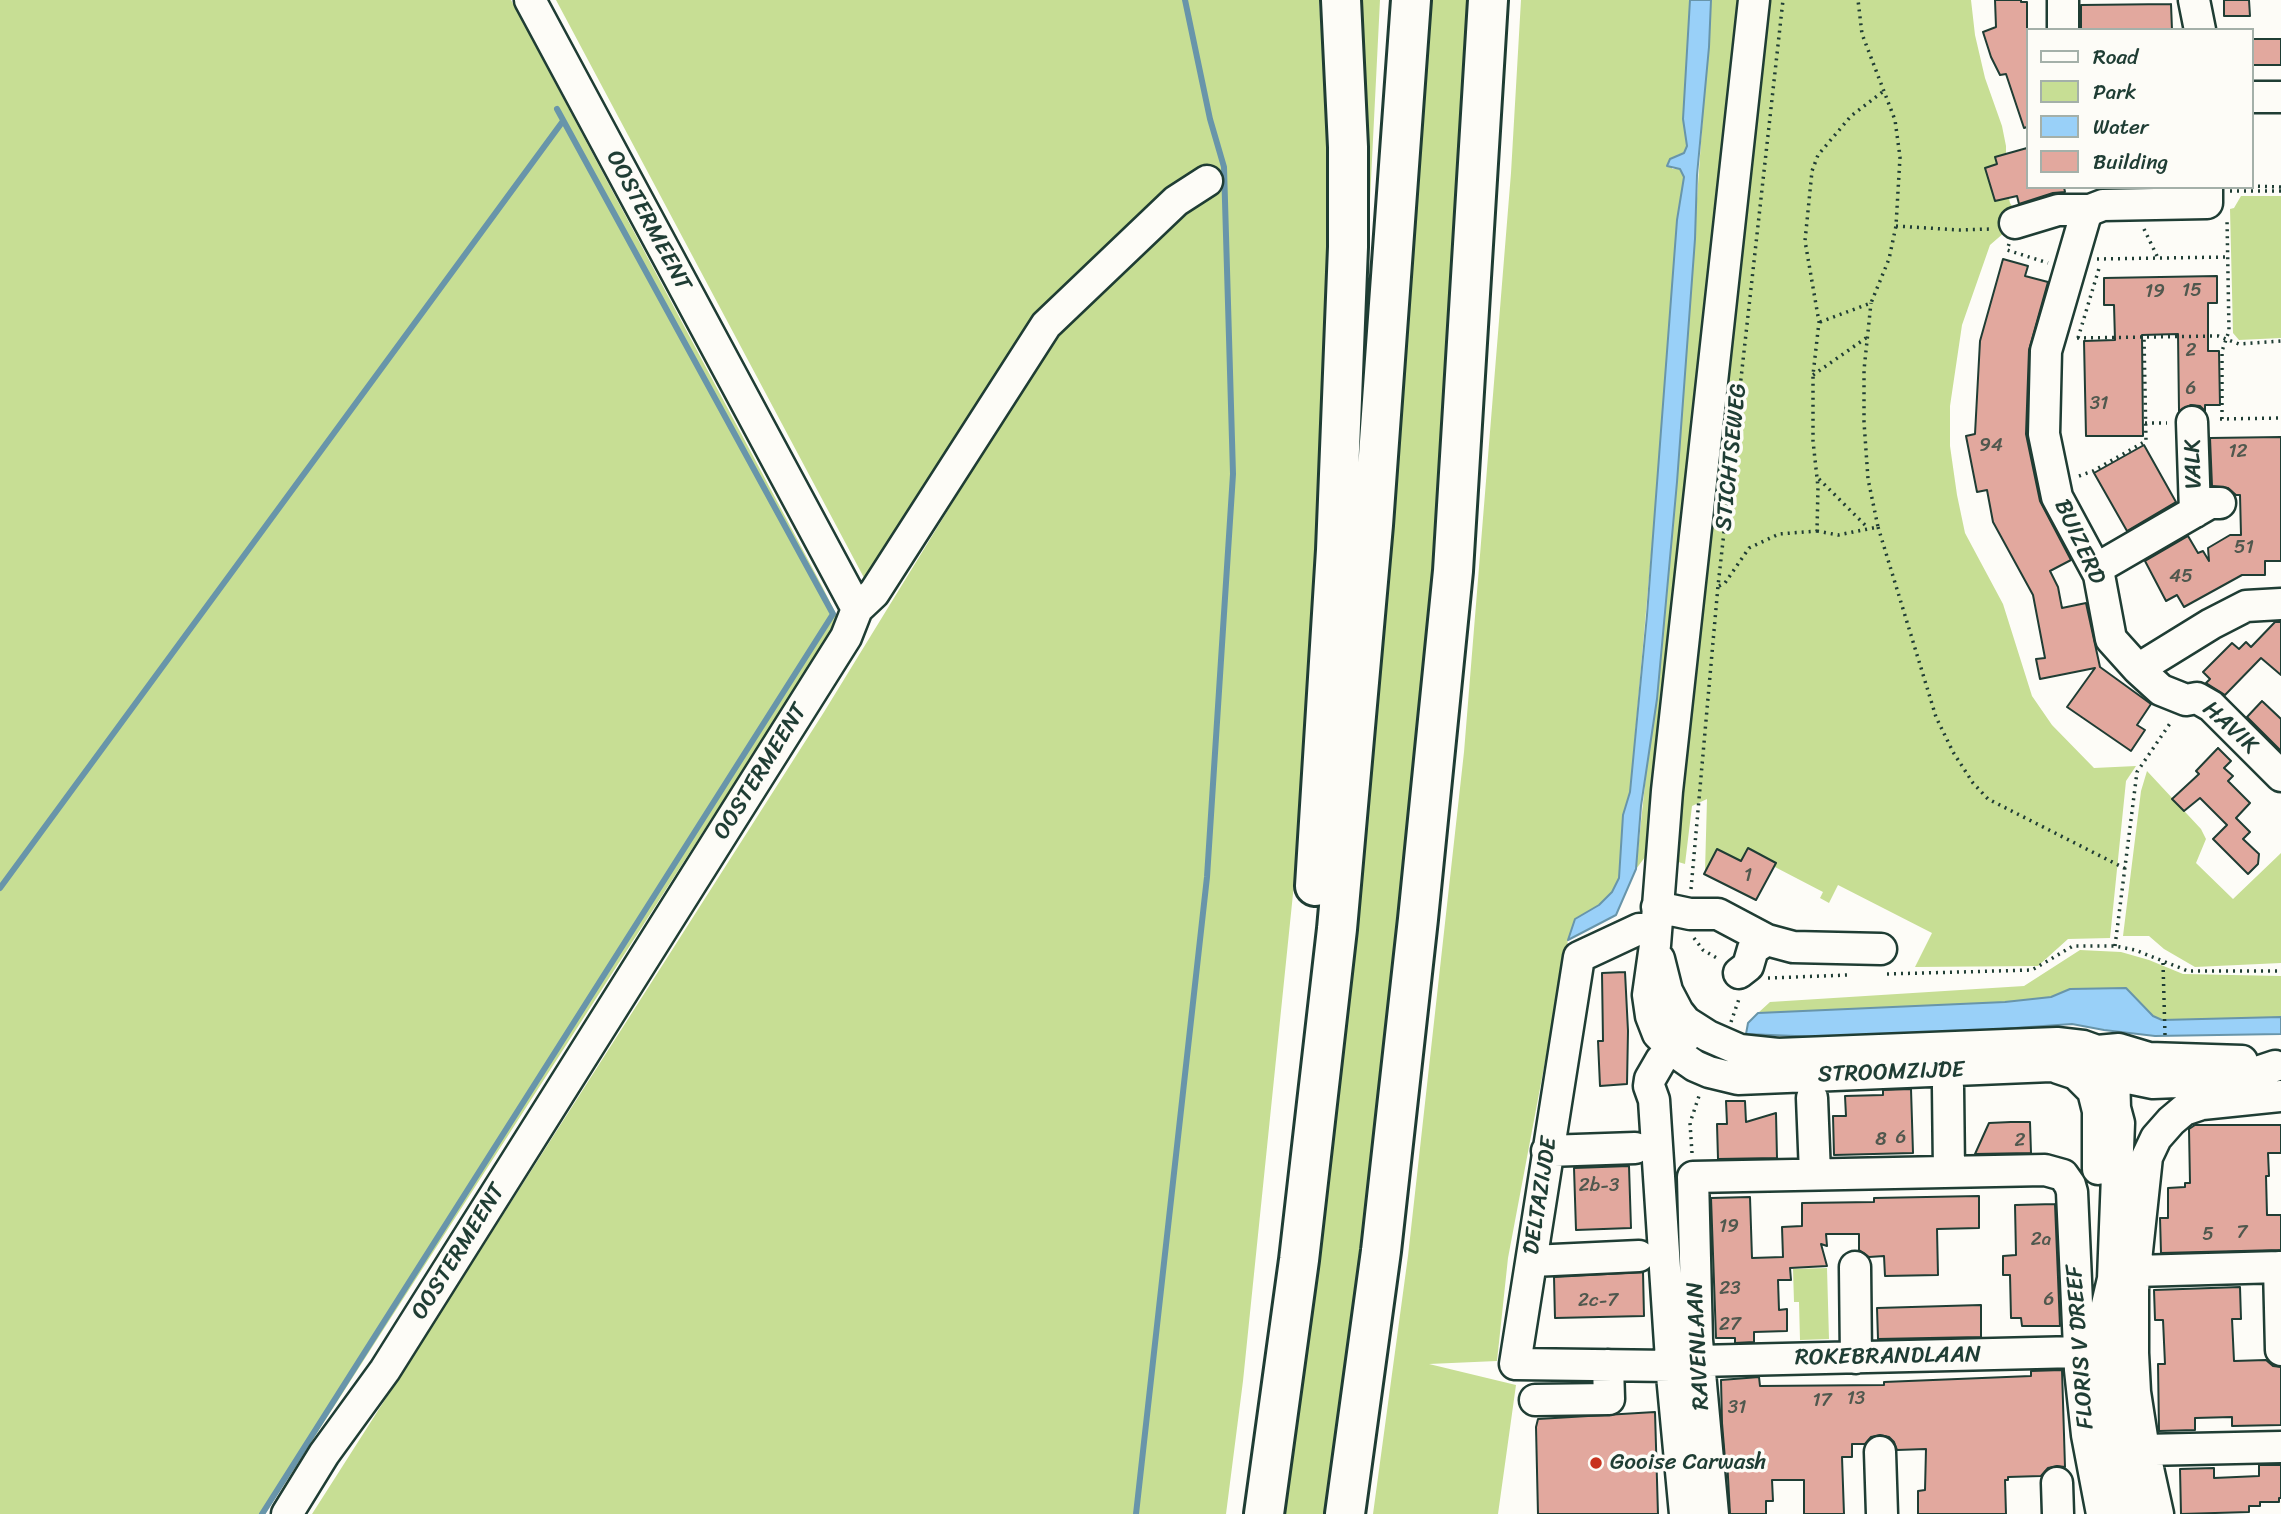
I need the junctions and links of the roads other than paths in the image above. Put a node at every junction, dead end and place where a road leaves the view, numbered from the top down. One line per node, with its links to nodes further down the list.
1 (530, 0): 19 (street, OOSTERMEENT)
2 (1341, 0): 42 (highway)
3 (1411, 0): 42 (highway)
4 (1488, 0): 59 (highway)
5 (1754, 0): 22 (street, STICHTSEWEG)
6 (2063, 0): 8 (street)
7 (2194, 0): 9 (street)
8 (2063, 28)
9 (2200, 28)
10 (2253, 96): 11 (street)
11 (2281, 97)
12 (1207, 181): 19 (street)
13 (2217, 189): 14 (street)
14 (2090, 210): 15 (street); 17 (street, BUIZERD)
15 (2008, 228)
16 (2192, 422): 17 (street, VALK)
17 (2096, 569): 20 (street, BUIZERD)
18 (2281, 604): 20 (street)
19 (857, 609): 57 (street, OOSTERMEENT)
20 (2138, 670): 21 (street, HAVIK)
21 (2281, 776)
22 (1656, 927): 23 (street); 26 (street, STICHTSEWEG); 28 (street, STICHTSEWEG); 38 (street, DELTAZIJDE)
23 (1768, 940): 24 (street); 25 (street)
24 (1882, 962)
25 (1739, 973)
26 (1696, 1029): 27 (street, STROOMZIJDE); 28 (street)
27 (2097, 1051): 29 (street, STROOMZIJDE); 32 (street)
28 (1688, 1060): 30 (street, STROOMZIJDE); 50 (street)
29 (2156, 1062): 31 (street, STROOMZIJDE); 32 (street); 36 (street)
30 (2051, 1066): 32 (street, STROOMZIJDE); 36 (street, FLORIS V DREEF)
31 (2278, 1066)
32 (2114, 1075): 36 (street, FLORIS V DREEF)
33 (1948, 1087): 39 (street)
34 (2281, 1096): 46 (street)
35 (1812, 1098): 40 (street)
36 (2108, 1117): 65 (street, FLORIS V DREEF)
37 (1635, 1148): 38 (street)
38 (1548, 1152): 43 (street, DELTAZIJDE)
39 (1949, 1171): 40 (street); 48 (street, FLORIS V DREEF)
40 (1815, 1174): 50 (street, RAVENLAAN)
41 (1639, 1256): 43 (street)
42 (1299, 1259): 58 (highway)
43 (1532, 1261): 51 (street, DELTAZIJDE)
44 (1855, 1267): 49 (street)
45 (2280, 1267): 46 (street); 47 (street)
46 (2135, 1271): 54 (street)
47 (2281, 1350)
48 (2078, 1352): 49 (street, ROKEBRANDLAAN); 64 (street, FLORIS V DREEF)
49 (1856, 1358): 50 (street, ROKEBRANDLAAN)
50 (1685, 1364): 51 (street, DELTAZIJDE); 60 (street); 61 (street, RAVENLAAN)
51 (1608, 1365): 52 (street)
52 (1535, 1400)
53 (2281, 1447): 54 (street)
54 (2144, 1450): 66 (street)
55 (1880, 1452): 62 (street)
56 (2057, 1483): 63 (street)
57 (287, 1514)
58 (1264, 1514)
59 (1345, 1514)
60 (1685, 1514)
61 (1713, 1514)
62 (1882, 1514)
63 (2057, 1514)
64 (2102, 1514)
65 (2130, 1514)
66 (2158, 1514)

